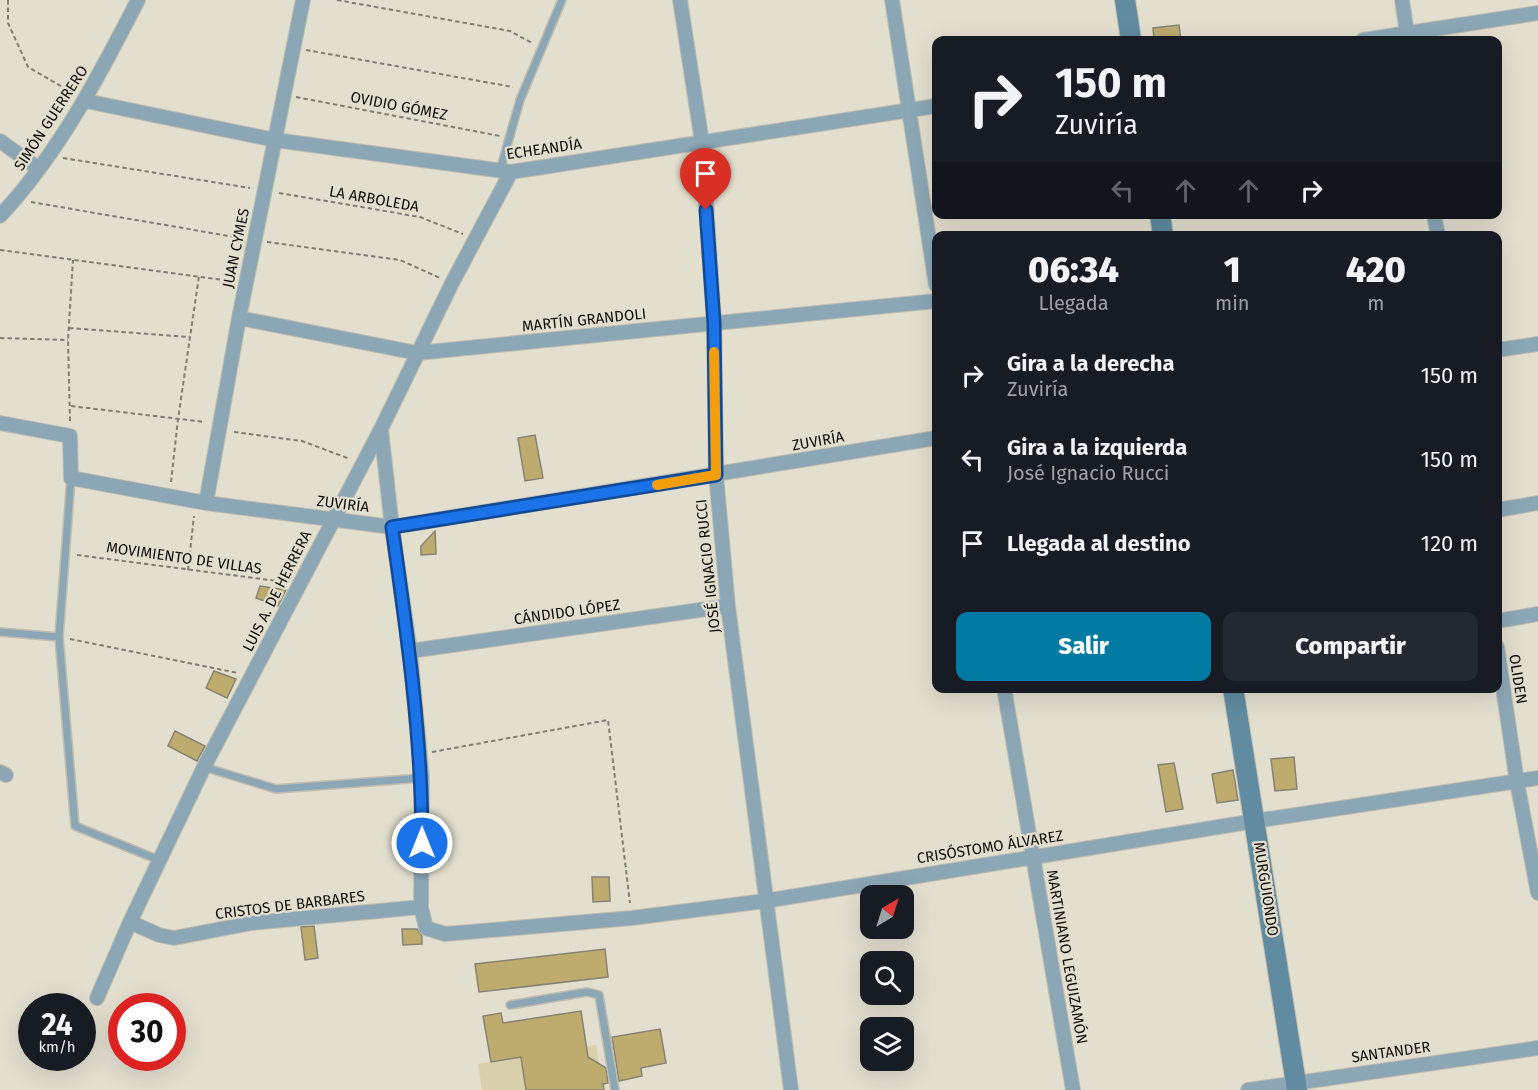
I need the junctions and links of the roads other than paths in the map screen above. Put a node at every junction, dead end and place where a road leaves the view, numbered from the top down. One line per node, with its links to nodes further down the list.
1 (138, 0): 12 (street, SIMÓN GUERRERO)
2 (303, 0): 15 (street, JUAN CYMES)
3 (562, 0): 19 (lane)
4 (680, 0): 17 (street, JOSÉ IGNACIO RUCCI)
5 (892, 0): 14 (street)
6 (1125, 0): 9 (street)
7 (1402, 0): 10 (street)
8 (1538, 13): 11 (street)
9 (1130, 36)
10 (1408, 36)
11 (1418, 36)
12 (86, 100): 15 (street, ECHEANDÍA); 18 (street, SIMÓN GUERRERO)
13 (932, 107): 14 (street, ECHEANDÍA)
14 (910, 110): 17 (street, ECHEANDÍA); 21 (street)
15 (275, 140): 19 (street, ECHEANDÍA); 23 (street, JUAN CYMES)
16 (0, 141): 18 (street)
17 (702, 142): 19 (street, ECHEANDÍA); 24 (street, JOSÉ IGNACIO RUCCI)
18 (39, 169): 20 (street, SIMÓN GUERRERO)
19 (506, 172): 27 (street, LUIS A. DE HERRERA)
20 (0, 216)
21 (932, 258)
22 (932, 301): 24 (street, MARTÍN GRANDOLI)
23 (239, 318): 27 (street, MARTÍN GRANDOLI); 33 (street, JUAN CYMES)
24 (714, 323): 27 (street, MARTÍN GRANDOLI); 31 (street, JOSÉ IGNACIO RUCCI)
25 (1538, 344): 26 (street)
26 (1502, 349)
27 (417, 353): 29 (street, LUIS A. DE HERRERA)
28 (0, 423): 32 (street)
29 (381, 429): 36 (street, LUIS A. DE HERRERA); 37 (street)
30 (932, 439): 31 (street, ZUVIRÍA)
31 (716, 475): 37 (street, ZUVIRÍA); 38 (street, JOSÉ IGNACIO RUCCI)
32 (71, 478): 33 (street, ZUVIRÍA); 42 (lane)
33 (201, 502): 36 (street, ZUVIRÍA)
34 (1538, 503): 35 (street)
35 (1502, 509)
36 (332, 519): 37 (street, ZUVIRÍA); 47 (street, LUIS A. DE HERRERA)
37 (392, 527): 43 (street)
38 (728, 606): 43 (street, CÁNDIDO LÓPEZ); 55 (street, JOSÉ IGNACIO RUCCI)
39 (1538, 614): 40 (street)
40 (1502, 620)
41 (0, 632): 42 (lane)
42 (59, 637): 53 (lane)
43 (410, 651): 48 (street)
44 (1502, 681): 50 (street, OLIDEN)
45 (1005, 693): 52 (street, MARTINIANO LEGUIZAMÓN)
46 (1234, 693): 51 (street, MURGUIONDO)
47 (204, 766): 48 (lane); 53 (street, LUIS A. DE HERRERA)
48 (422, 778): 56 (street)
49 (1538, 778): 50 (street, CRISÓSTOMO ÁLVAREZ)
50 (1517, 782): 51 (street, CRISÓSTOMO ÁLVAREZ); 54 (street, OLIDEN)
51 (1256, 820): 52 (street, CRISÓSTOMO ÁLVAREZ); 61 (street, MURGUIONDO)
52 (1033, 856): 55 (street, CRISÓSTOMO ÁLVAREZ); 64 (street, MARTINIANO LEGUIZAMÓN)
53 (159, 860): 57 (street, LUIS A. DE HERRERA)
54 (1538, 892)
55 (765, 901): 56 (street, CRISÓSTOMO ÁLVAREZ); 63 (street, JOSÉ IGNACIO RUCCI)
56 (421, 907): 57 (street, CRISTOS DE BARBARES)
57 (130, 922): 58 (street, LUIS A. DE HERRERA)
58 (98, 998)
59 (510, 1005): 62 (lane)
60 (1538, 1048): 61 (street, SANTANDER)
61 (1296, 1086): 65 (street, SANTANDER)
62 (615, 1090)
63 (791, 1090)
64 (1073, 1090)
65 (1248, 1090)

